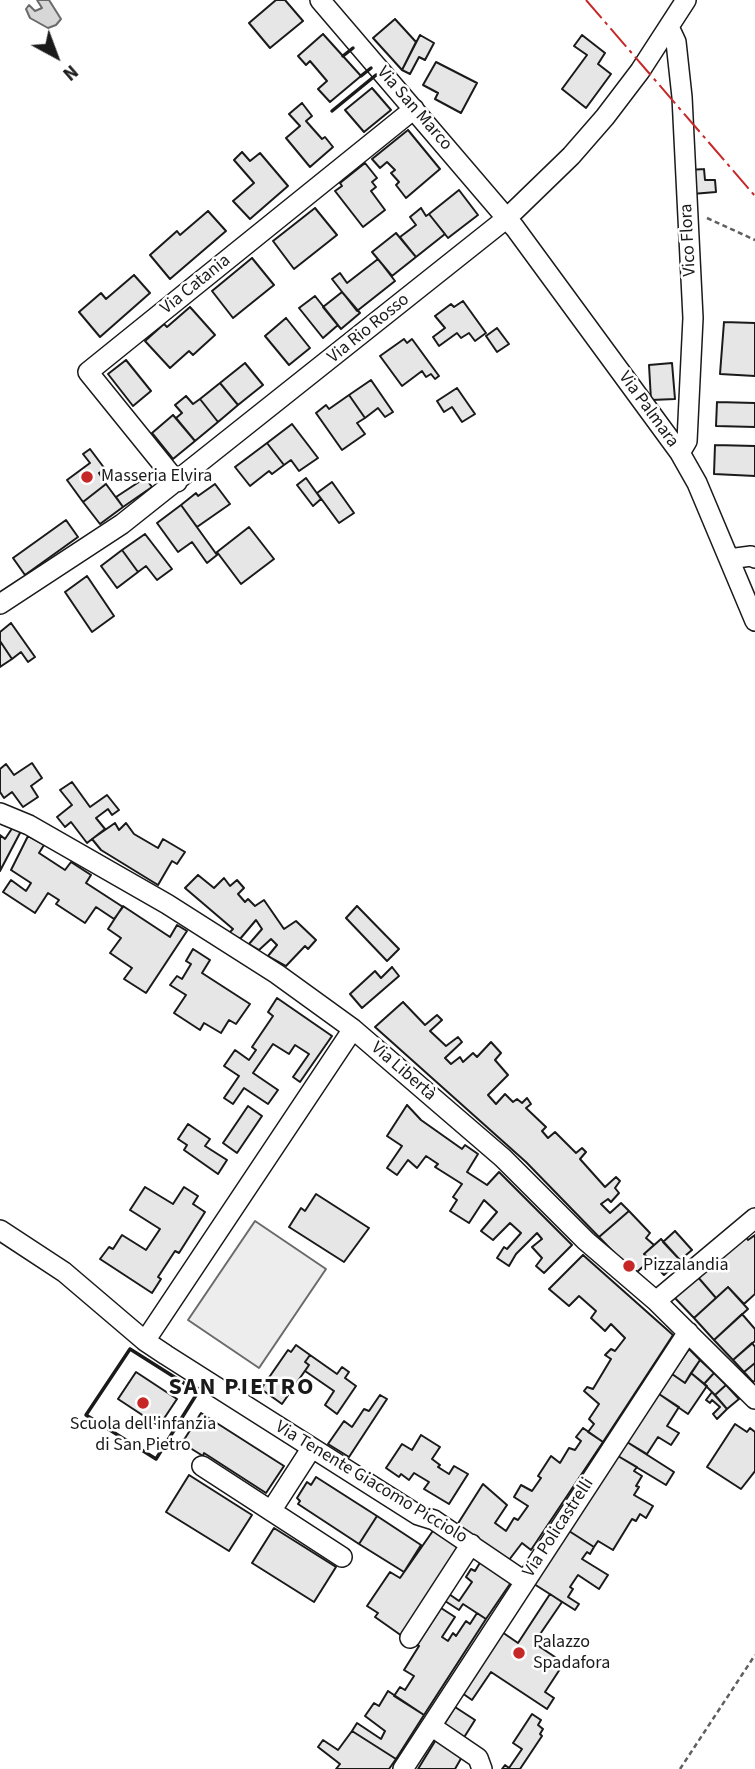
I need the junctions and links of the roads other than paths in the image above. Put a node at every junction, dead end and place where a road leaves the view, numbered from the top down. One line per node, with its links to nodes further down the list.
1 (320, 0): 4 (street, Via San Marco)
2 (686, 0): 3 (street, Via Rio Rosso)
3 (668, 27): 5 (street, Via Rio Rosso); 6 (street, Vico Flora)
4 (414, 109): 5 (street, Via San Marco); 7 (street, Via Catania)
5 (508, 218): 6 (street, Via Palmara); 7 (street, Via Rio Rosso)
6 (680, 453): 9 (street, Via Palmara)
7 (177, 482): 10 (street, Via Rio Rosso)
8 (755, 558): 9 (street)
9 (729, 559): 11 (street, Via Palmara)
10 (0, 604)
11 (755, 621)
12 (0, 813): 13 (street, Via Libertà)
13 (353, 1029): 16 (street, Via Libertà); 18 (street)
14 (755, 1218): 16 (street)
15 (0, 1230): 18 (street, Via Tenente Giacomo Picciolo)
16 (656, 1301): 17 (street, Via Libertà)
17 (688, 1332): 19 (street, Via Libertà); 25 (street, Via Policastrelli)
18 (145, 1341): 20 (street, Via Tenente Giacomo Picciolo)
19 (755, 1399)
20 (311, 1449): 22 (street); 23 (street, Via Tenente Giacomo Picciolo)
21 (202, 1466): 22 (street)
22 (271, 1511): 24 (street)
23 (471, 1544): 25 (street, Via Tenente Giacomo Picciolo); 26 (street)
24 (342, 1557)
25 (524, 1581): 27 (street, Via Policastrelli)
26 (410, 1638)
27 (431, 1726): 28 (street, Via Policastrelli); 29 (street)
28 (403, 1769)
29 (482, 1769)

